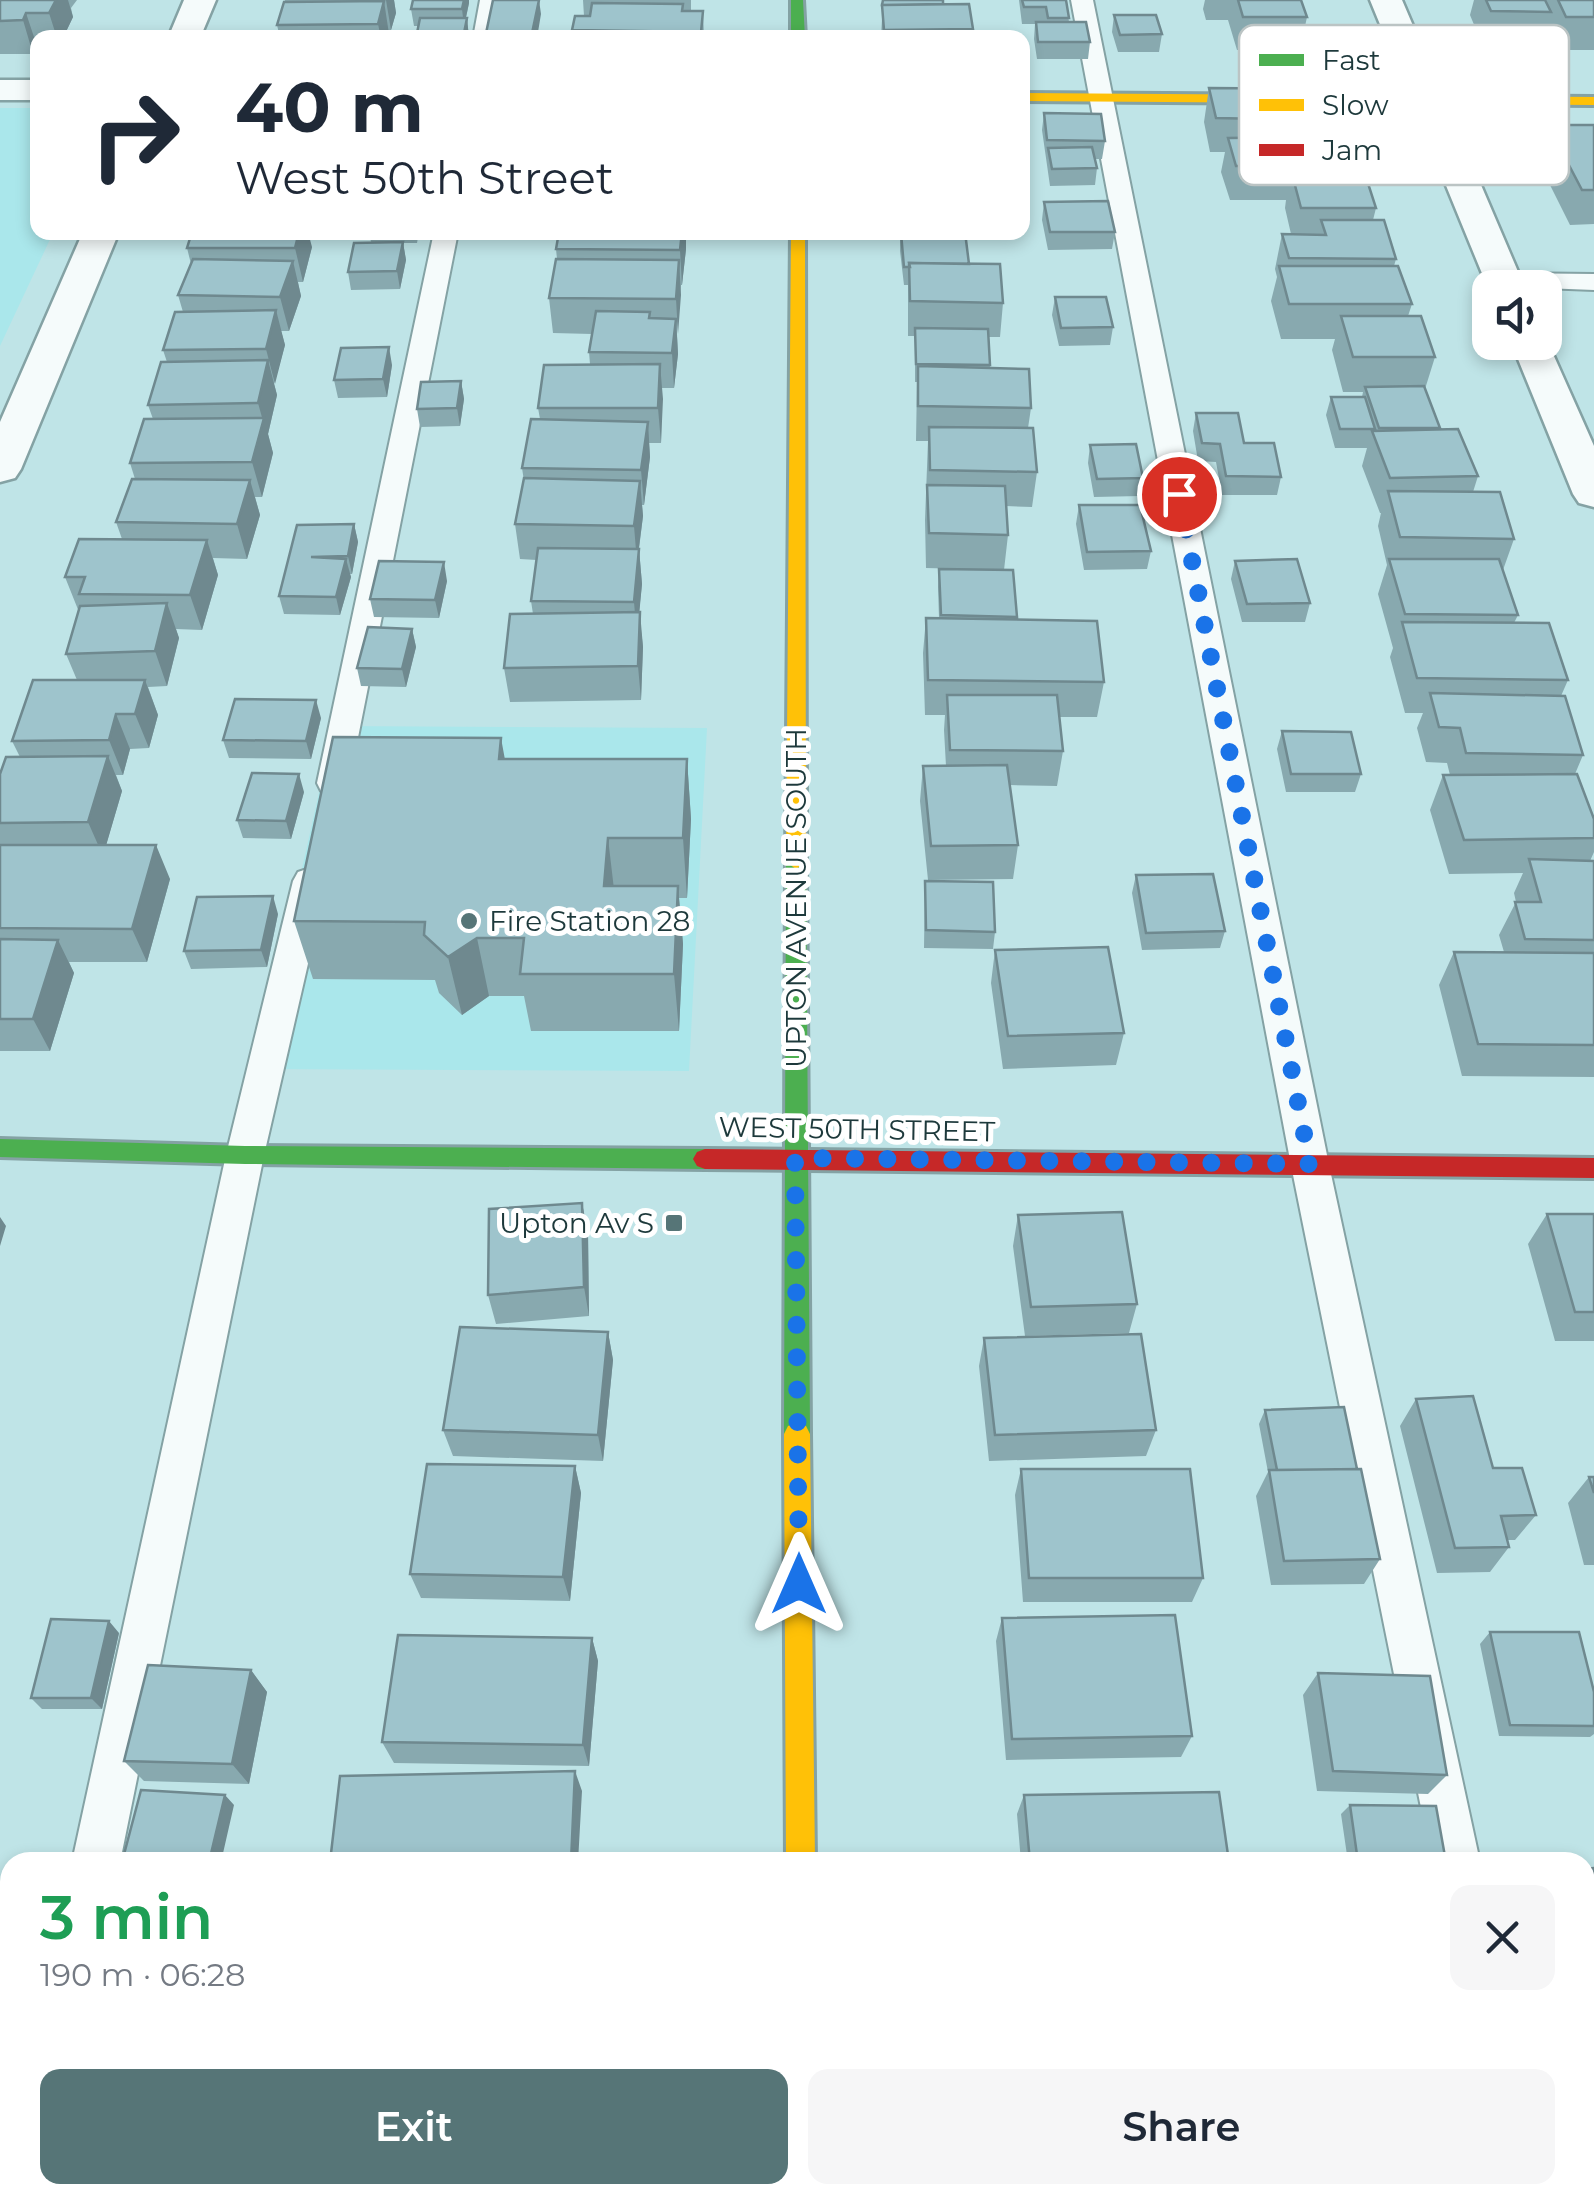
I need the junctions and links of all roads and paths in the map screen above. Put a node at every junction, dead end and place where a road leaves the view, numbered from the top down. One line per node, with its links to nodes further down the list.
1 (200, 0): 7 (street)
2 (492, 0): 8 (lane)
3 (797, 0): 9 (street)
4 (1082, 0): 13 (lane)
5 (1386, 0): 6 (street)
6 (1396, 25)
7 (187, 30)
8 (486, 30)
9 (798, 30)
10 (0, 90): 11 (street)
11 (30, 90)
12 (1030, 97): 13 (street)
13 (1101, 98): 14 (street); 32 (lane)
14 (1239, 99)
15 (1569, 101): 16 (street)
16 (1594, 101)
17 (1464, 185): 21 (street)
18 (99, 240): 25 (street)
19 (444, 240): 27 (lane)
20 (798, 240): 31 (street, UPTON AVENUE SOUTH)
21 (1500, 270)
22 (1594, 282): 23 (lane)
23 (1562, 283)
24 (1538, 360): 26 (street)
25 (0, 469)
26 (1594, 494)
27 (326, 814)
28 (316, 852): 30 (lane)
29 (0, 1148): 30 (street, WEST 50TH STREET)
30 (245, 1154): 31 (street, WEST 50TH STREET); 34 (lane)
31 (795, 1158): 32 (street, WEST 50TH STREET); 35 (street, UPTON AVENUE SOUTH)
32 (1310, 1164): 33 (street, WEST 50TH STREET); 36 (lane)
33 (1594, 1168)
34 (98, 1852)
35 (801, 1852)
36 (1454, 1852)

